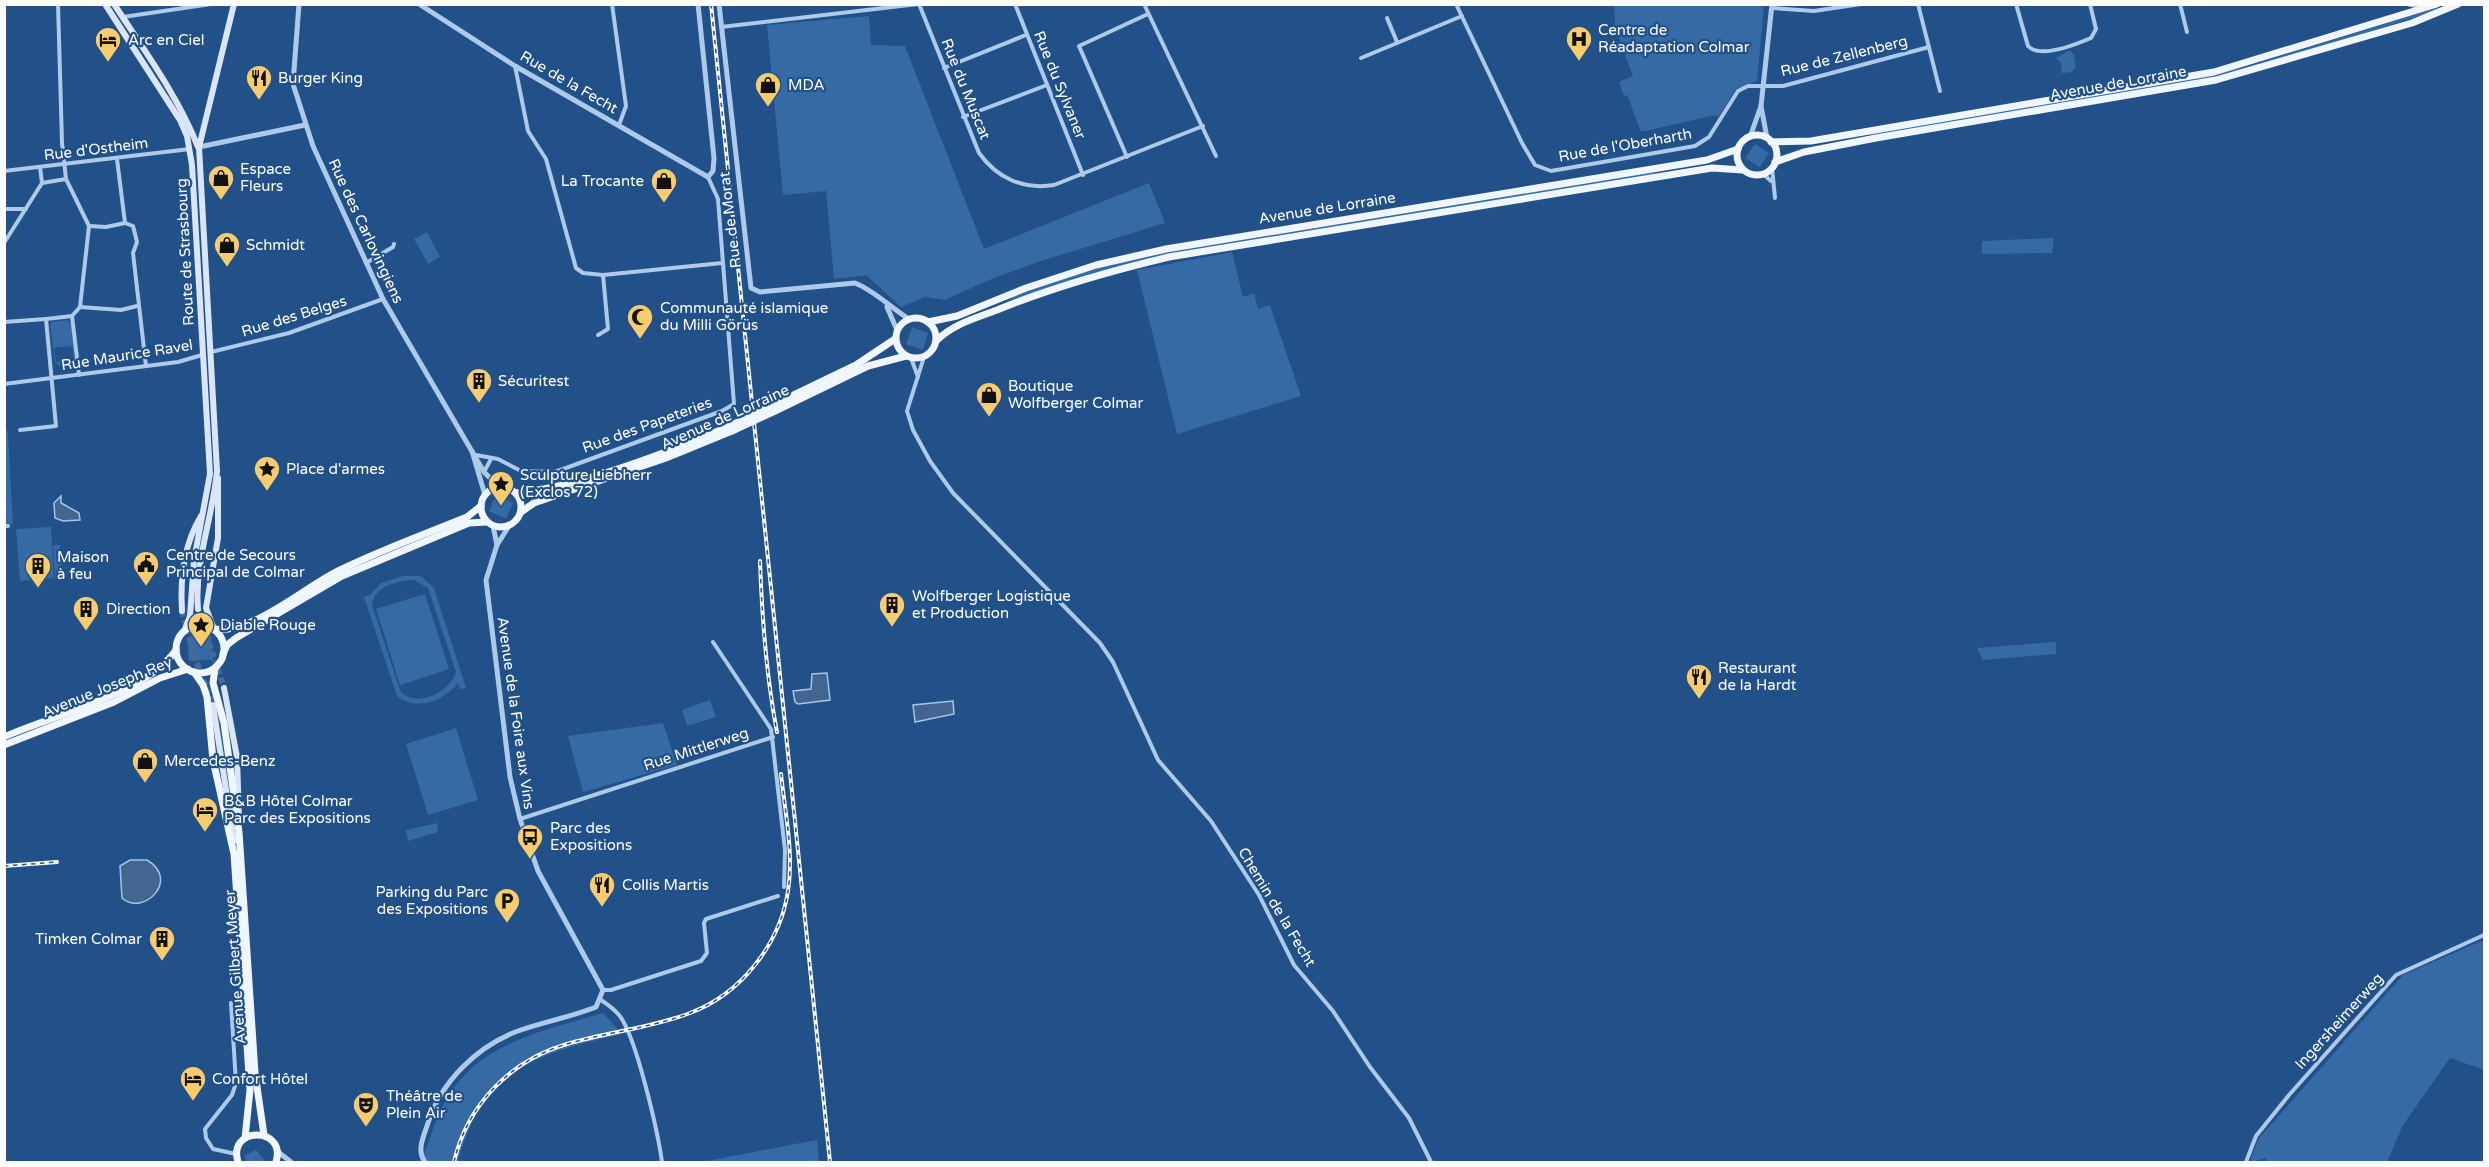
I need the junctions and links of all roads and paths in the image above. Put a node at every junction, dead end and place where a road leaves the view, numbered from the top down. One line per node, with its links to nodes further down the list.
1 (58, 4): 57 (street)
2 (105, 4): 52 (main road, Route de Strasbourg)
3 (114, 4): 29 (main road)
4 (210, 4): 25 (street)
5 (234, 4): 45 (main road)
6 (299, 4): 46 (street, Rue des Carlovingiens)
7 (419, 4): 37 (street, Rue de la Fecht)
8 (612, 4): 47 (street)
9 (698, 4): 64 (street, Rue des Papeteries)
10 (719, 4): 31 (street, Rue de Morat)
11 (919, 4): 31 (street); 38 (street, Rue du Muscat)
12 (1015, 4): 33 (street, Rue du Sylvaner)
13 (1144, 4): 27 (street)
14 (1456, 4): 28 (street, Rue de l'Oberharth)
15 (1861, 4): 24 (street)
16 (1918, 4): 35 (street)
17 (2016, 4): 18 (street)
18 (2090, 4)
19 (2180, 4): 32 (street)
20 (2409, 4): 26 (street)
21 (2437, 4): 26 (main road, Avenue de Lorraine)
22 (2458, 4): 58 (main road, Avenue de Lorraine)
23 (1772, 6): 24 (street); 40 (street)
24 (1842, 6)
25 (176, 7): 29 (street)
26 (2427, 9): 50 (main road, Avenue de Lorraine)
27 (1148, 14): 48 (street); 55 (street)
28 (1462, 16): 34 (street); 40 (street, Rue de l'Oberharth)
29 (122, 17): 44 (main road)
30 (1387, 18): 34 (street)
31 (722, 27): 79 (street, Rue de Morat)
32 (2187, 32)
33 (1026, 35): 38 (street); 39 (street, Rue du Sylvaner)
34 (1397, 42): 36 (street)
35 (1929, 47): 40 (street, Rue de Zellenberg); 41 (street)
36 (1361, 58)
37 (515, 66): 47 (street, Rue de la Fecht); 77 (street)
38 (944, 68): 43 (street, Rue du Muscat)
39 (1047, 85): 43 (street); 63 (street, Rue du Sylvaner)
40 (1764, 86): 42 (street)
41 (1940, 91)
42 (1761, 106): 49 (street); 50 (street)
43 (963, 117): 63 (street, Rue du Muscat)
44 (189, 123): 45 (main road); 51 (main road)
45 (203, 124): 51 (main road)
46 (305, 124): 51 (street); 75 (street, Rue des Carlovingiens)
47 (619, 125): 64 (street, Rue de la Fecht)
48 (1203, 126): 54 (street); 55 (street, Rue du Muscat)
49 (1750, 137): 50 (main road, Avenue de Lorraine); 53 (main road, Avenue de Lorraine)
50 (1769, 140): 58 (main road)
51 (199, 147): 52 (main road); 91 (main road, Route de Strasbourg)
52 (190, 149): 56 (street, Rue d'Ostheim); 92 (main road, Route de Strasbourg)
53 (1738, 149): 60 (main road); 86 (main road, Avenue de Lorraine)
54 (1216, 156)
55 (1127, 157): 63 (street, Rue du Muscat)
56 (117, 159): 57 (street, Rue d'Ostheim); 71 (street)
57 (65, 164): 59 (street, Rue d'Ostheim); 65 (street)
58 (1774, 165): 62 (main road, Avenue de Lorraine); 66 (street)
59 (40, 167): 61 (street, Rue d'Ostheim); 67 (street)
60 (1743, 170): 62 (main road, Avenue de Lorraine); 90 (main road, Avenue de Lorraine)
61 (4, 171)
62 (1763, 174): 66 (street)
63 (1083, 175)
64 (708, 177): 76 (street, Rue des Papeteries)
65 (66, 179): 67 (street, Rue d'Ostheim); 72 (street)
66 (1772, 182): 68 (street)
67 (42, 183): 70 (street)
68 (1774, 198)
69 (4, 209): 70 (street)
70 (26, 209): 73 (street)
71 (125, 223): 72 (street); 80 (street)
72 (89, 226): 81 (street)
73 (4, 243)
74 (394, 244): 75 (street)
75 (366, 263): 78 (street, Rue des Carlovingiens)
76 (722, 263): 77 (street); 104 (street, Rue des Papeteries)
77 (603, 275): 88 (street)
78 (383, 299): 91 (street, Rue des Belges); 103 (street, Rue des Carlovingiens)
79 (887, 305): 84 (street, Rue de Morat); 87 (street)
80 (137, 306): 81 (street); 95 (street)
81 (80, 307): 82 (street)
82 (72, 316): 83 (street); 96 (street)
83 (46, 319): 85 (street); 97 (street)
84 (909, 319): 86 (main road); 87 (main road)
85 (4, 322)
86 (928, 322): 90 (main road)
87 (897, 330): 89 (main road)
88 (598, 335)
89 (896, 339): 93 (main road); 100 (main road, Avenue de Lorraine)
90 (936, 341): 94 (main road)
91 (211, 352): 92 (main road); 105 (main road, Route de Strasbourg)
92 (204, 355): 95 (street, Rue Maurice Ravel); 111 (main road, Route de Strasbourg)
93 (908, 357): 94 (main road); 98 (street); 100 (main road, Avenue de Lorraine)
94 (924, 357): 98 (street, Chemin de la Fecht)
95 (146, 366): 96 (street, Rue Maurice Ravel)
96 (79, 375): 97 (street, Rue Maurice Ravel)
97 (54, 378): 99 (street, Rue Maurice Ravel); 102 (street, Rue Maurice Ravel)
98 (918, 378): 148 (street, Chemin de la Fecht)
99 (4, 384)
100 (774, 408): 101 (main road, Avenue de Lorraine, bridge)
101 (731, 429): 108 (main road, Avenue de Lorraine); 112 (main road, Avenue de Lorraine)
102 (20, 430)
103 (474, 452): 104 (street, Rue des Papeteries); 106 (street, Rue des Carlovingiens); 109 (street, Rue des Carlovingiens)
104 (491, 459): 106 (street)
105 (217, 471): 116 (main road, Route de Strasbourg); 119 (main road, Route de Strasbourg)
106 (484, 472): 107 (street, Rue des Carlovingiens)
107 (499, 487): 108 (main road); 109 (main road)
108 (516, 493): 112 (main road)
109 (485, 495): 110 (main road)
110 (480, 506): 113 (main road); 119 (main road)
111 (204, 510): 117 (main road, Route de Strasbourg); 118 (main road, Route de Strasbourg)
112 (521, 512): 114 (main road)
113 (490, 524): 114 (main road); 115 (street, Avenue de la Foire aux Vins); 122 (main road)
114 (509, 526): 115 (street, Avenue de la Foire aux Vins)
115 (497, 545): 130 (street, Avenue de la Foire aux Vins)
116 (198, 609)
117 (182, 611)
118 (185, 629): 119 (main road); 121 (main road)
119 (214, 629): 122 (main road)
120 (713, 642): 128 (street, Rue Mittlerweg)
121 (176, 650): 124 (main road); 127 (main road, Avenue Joseph Rey)
122 (224, 654): 123 (main road)
123 (214, 668): 124 (main road); 131 (main road, Avenue Gilbert Meyer)
124 (191, 671): 129 (main road, Avenue Joseph Rey); 132 (main road, Avenue Gilbert Meyer)
125 (224, 688): 131 (main road, Avenue Gilbert Meyer)
126 (213, 705): 132 (main road, Avenue Gilbert Meyer)
127 (4, 736)
128 (773, 737): 130 (street, Rue Mittlerweg); 133 (street)
129 (4, 745)
130 (520, 819): 136 (street, Avenue de la Foire aux Vins)
131 (239, 832): 139 (main road, Avenue Gilbert Meyer)
132 (234, 854): 140 (main road, Avenue Gilbert Meyer)
133 (784, 887)
134 (778, 896): 136 (street)
135 (2484, 935): 149 (street, Ingersheimerweg)
136 (603, 990): 137 (street)
137 (601, 1000): 146 (street); 147 (street)
138 (231, 1003): 142 (street)
139 (264, 1135): 140 (main road); 141 (main road)
140 (245, 1138): 142 (main road, Avenue Gilbert Meyer)
141 (278, 1151): 144 (main road); 145 (street)
142 (236, 1154): 143 (main road)
143 (238, 1162)
144 (276, 1162)
145 (291, 1162)
146 (422, 1162)
147 (662, 1162)
148 (1431, 1162)
149 (2246, 1162)

